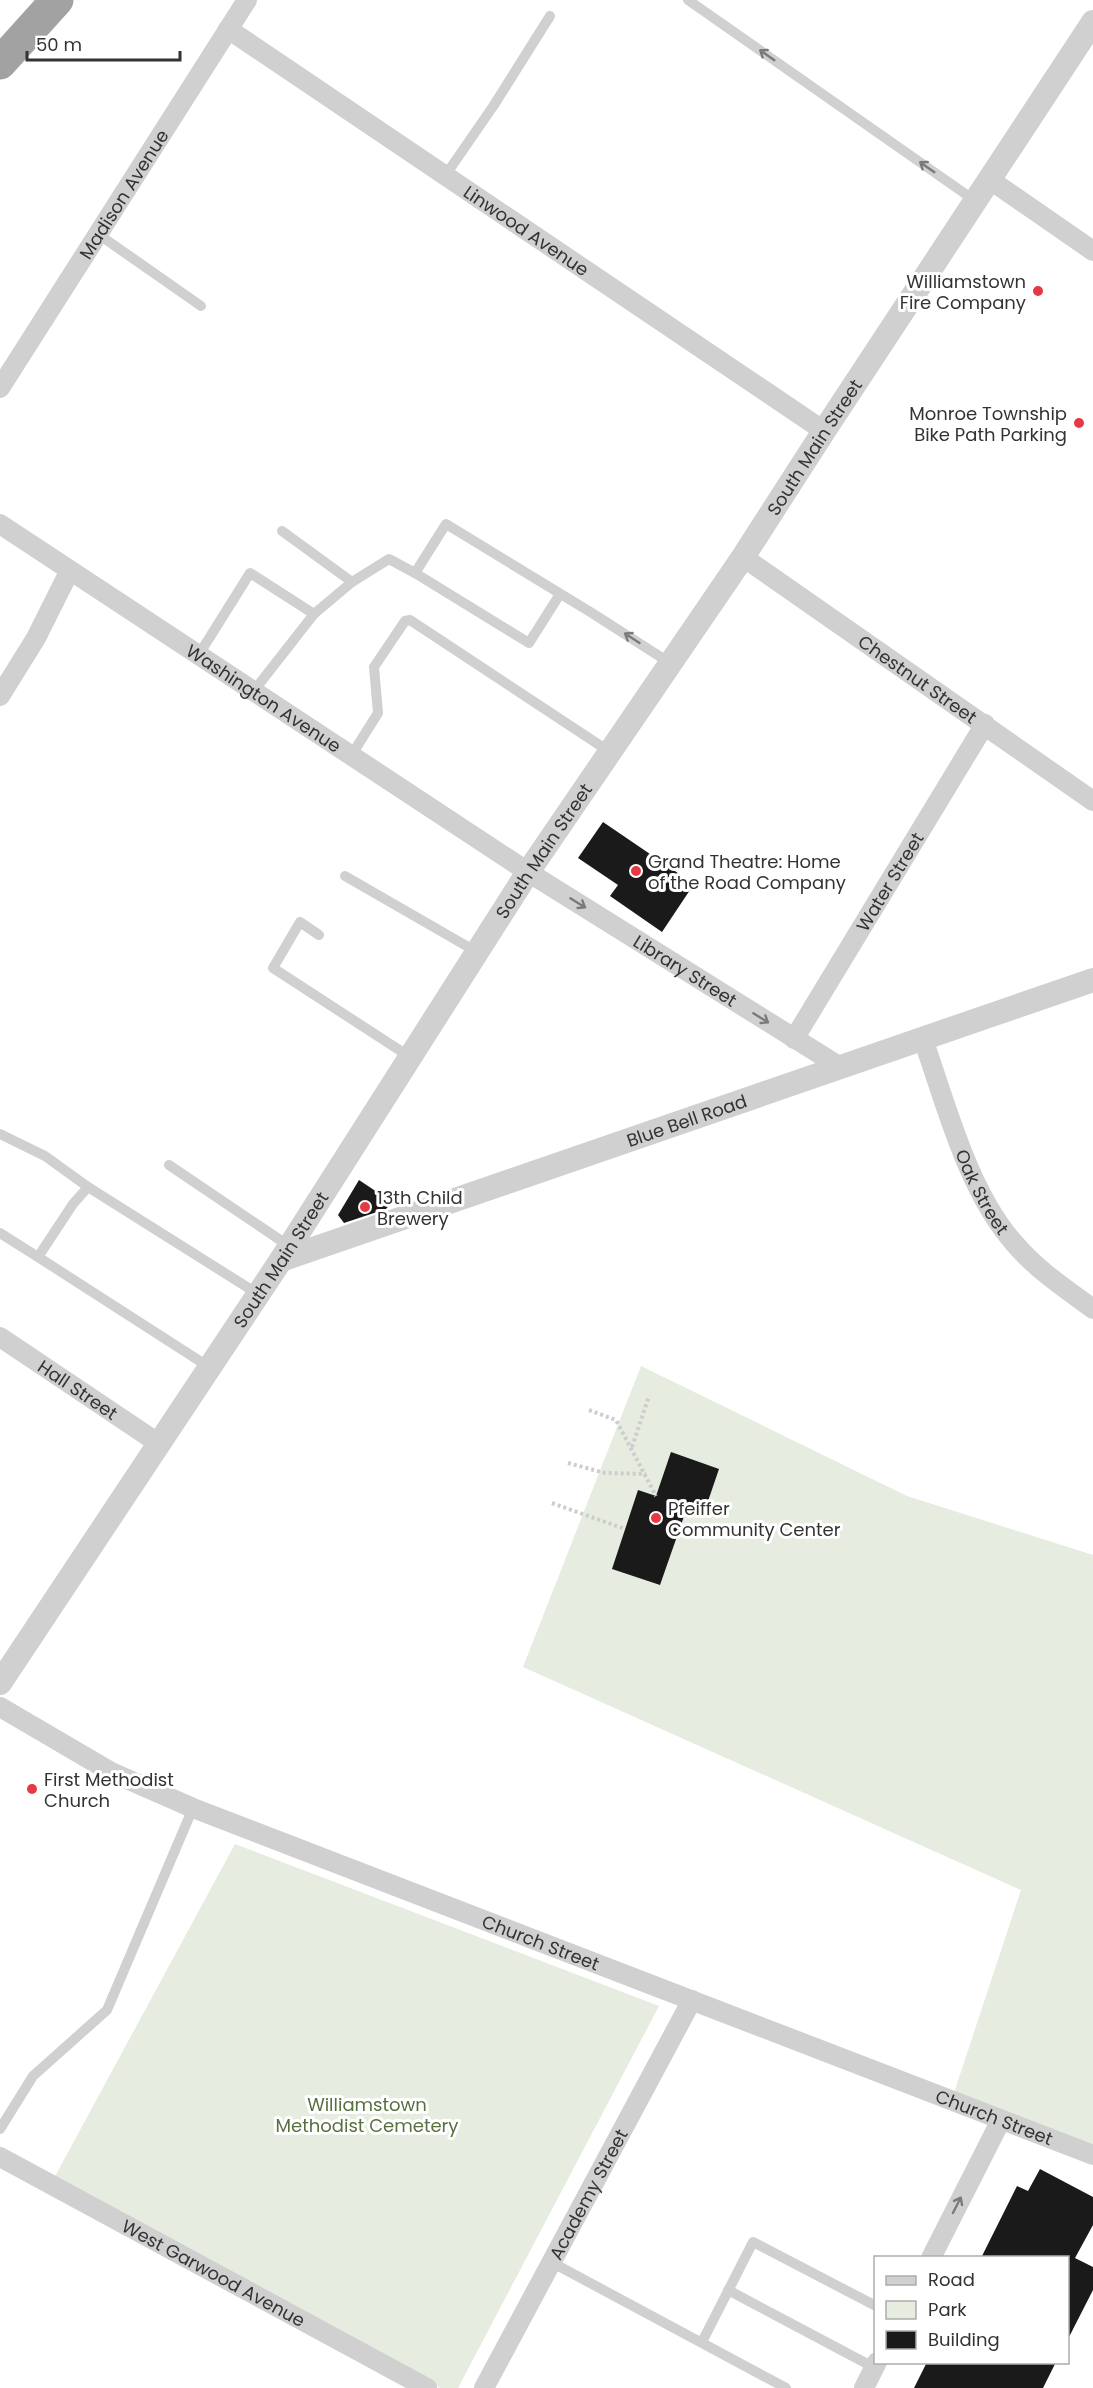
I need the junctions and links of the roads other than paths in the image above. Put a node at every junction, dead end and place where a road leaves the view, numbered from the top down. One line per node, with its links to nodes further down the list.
1 (57, 0): 7 (highway)
2 (247, 0): 6 (street, Madison Avenue)
3 (688, 0): 10 (lane, one-way to 3)
4 (550, 16): 8 (lane)
5 (1093, 22): 9 (street, South Main Street)
6 (228, 29): 8 (street, Linwood Avenue); 11 (street, Madison Avenue)
7 (0, 63)
8 (445, 176): 15 (street, Linwood Avenue)
9 (989, 179): 10 (street, South Main Street); 12 (street)
10 (974, 200): 15 (street, South Main Street)
11 (98, 234): 13 (lane); 14 (street, Madison Avenue)
12 (1093, 251)
13 (201, 306)
14 (0, 388)
15 (824, 431): 18 (street, South Main Street)
16 (0, 525): 19 (street, Washington Avenue)
17 (282, 531): 21 (lane)
18 (743, 557): 25 (street, South Main Street); 28 (street, Chestnut Street)
19 (69, 572): 24 (street, Washington Avenue); 27 (street)
20 (415, 573): 21 (lane); 22 (lane); 22 (lane)
21 (352, 582): 23 (lane)
22 (560, 594): 25 (lane, one-way to 22)
23 (314, 614): 24 (lane); 26 (lane)
24 (198, 656): 26 (street, Washington Avenue)
25 (671, 664): 29 (street, South Main Street)
26 (253, 692): 30 (street, Washington Avenue)
27 (0, 696)
28 (984, 724): 31 (street, Chestnut Street); 38 (street, Water Street)
29 (610, 752): 30 (lane); 32 (street, South Main Street)
30 (351, 756): 32 (street, Washington Avenue)
31 (1093, 801)
32 (528, 872): 35 (street, South Main Street); 38 (street, Library Street, one-way to 38)
33 (345, 876): 35 (lane)
34 (320, 935): 39 (lane)
35 (477, 952): 39 (street, South Main Street)
36 (1093, 980): 37 (street, Blue Bell Road)
37 (923, 1039): 40 (street, Blue Bell Road); 48 (street, Oak Street)
38 (794, 1040): 40 (street, Library Street)
39 (410, 1057): 45 (street, South Main Street)
40 (842, 1068): 45 (street, Blue Bell Road)
41 (0, 1134): 43 (lane)
42 (169, 1165): 45 (lane)
43 (88, 1187): 46 (lane); 47 (lane)
44 (0, 1233): 46 (lane)
45 (285, 1253): 47 (street, South Main Street)
46 (38, 1257): 50 (lane)
47 (258, 1294): 50 (street, South Main Street)
48 (1093, 1309)
49 (0, 1337): 51 (street, Hall Street)
50 (209, 1367): 51 (street, South Main Street)
51 (158, 1443): 52 (street, South Main Street)
52 (0, 1683)
53 (0, 1707): 54 (street, Church Street)
54 (193, 1808): 55 (street, Church Street); 57 (lane)
55 (692, 2000): 56 (street, Church Street); 61 (street, Academy Street)
56 (1001, 2120): 58 (street, Church Street); 60 (street, one-way to 56)
57 (0, 2129)
58 (1093, 2155)
59 (0, 2157): 67 (street, West Garwood Avenue)
60 (932, 2256)
61 (551, 2262): 64 (lane); 68 (street, Academy Street)
62 (728, 2290): 63 (lane); 64 (lane); 65 (lane)
63 (874, 2305)
64 (702, 2342): 69 (lane)
65 (874, 2364)
66 (876, 2365): 70 (street)
67 (427, 2388)
68 (484, 2388)
69 (786, 2388)
70 (864, 2388)

